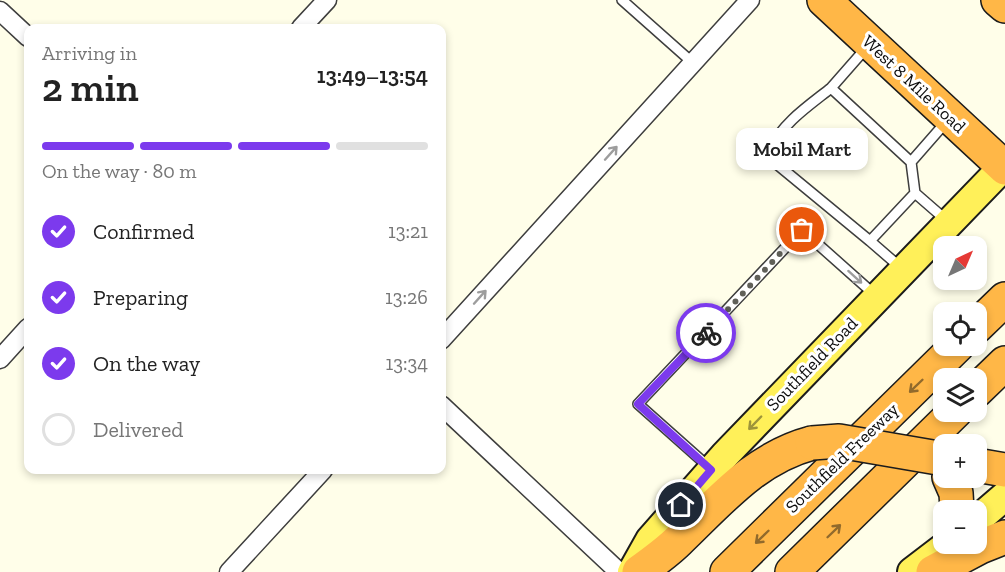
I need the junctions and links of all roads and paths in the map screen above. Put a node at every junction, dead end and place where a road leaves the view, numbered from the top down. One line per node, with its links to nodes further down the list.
1 (327, 0): 8 (street)
2 (622, 0): 11 (lane)
3 (750, 0): 11 (street)
4 (824, 0): 10 (highway, West 8 Mile Road)
5 (998, 0): 6 (highway)
6 (1005, 6)
7 (0, 11): 9 (street)
8 (305, 24)
9 (24, 33)
10 (871, 43): 12 (lane); 13 (highway, West 8 Mile Road)
11 (693, 63): 24 (street, one-way to 11)
12 (831, 88): 14 (lane); 18 (lane)
13 (950, 117): 14 (lane); 15 (highway, West 8 Mile Road)
14 (911, 162): 16 (lane)
15 (1005, 167): 17 (main road, Southfield Road)
16 (915, 193): 17 (lane); 18 (lane)
17 (949, 222): 19 (main road, Southfield Road)
18 (870, 241): 19 (lane)
19 (903, 270): 20 (main road, Southfield Road)
20 (877, 297): 33 (main road, Southfield Road, one-way to 33); 33 (lane, one-way to 20)
21 (1005, 299): 22 (highway)
22 (987, 316)
23 (24, 332): 26 (street)
24 (446, 335)
25 (947, 356): 44 (highway, Southfield Freeway, one-way to 44)
26 (0, 359)
27 (1005, 363): 28 (highway)
28 (987, 380)
29 (446, 410): 41 (street)
30 (945, 422): 45 (highway, one-way to 30)
31 (933, 457): 43 (highway, bridge)
32 (987, 467): 34 (highway)
33 (711, 470): 42 (main road, Southfield Road)
34 (1005, 470)
35 (319, 474): 40 (street)
36 (1005, 496): 37 (main road)
37 (987, 512)
38 (1005, 537): 47 (highway)
39 (936, 554): 46 (main road)
40 (229, 572)
41 (619, 572)
42 (632, 572)
43 (639, 572)
44 (727, 572)
45 (792, 572)
46 (912, 572)
47 (933, 572)

